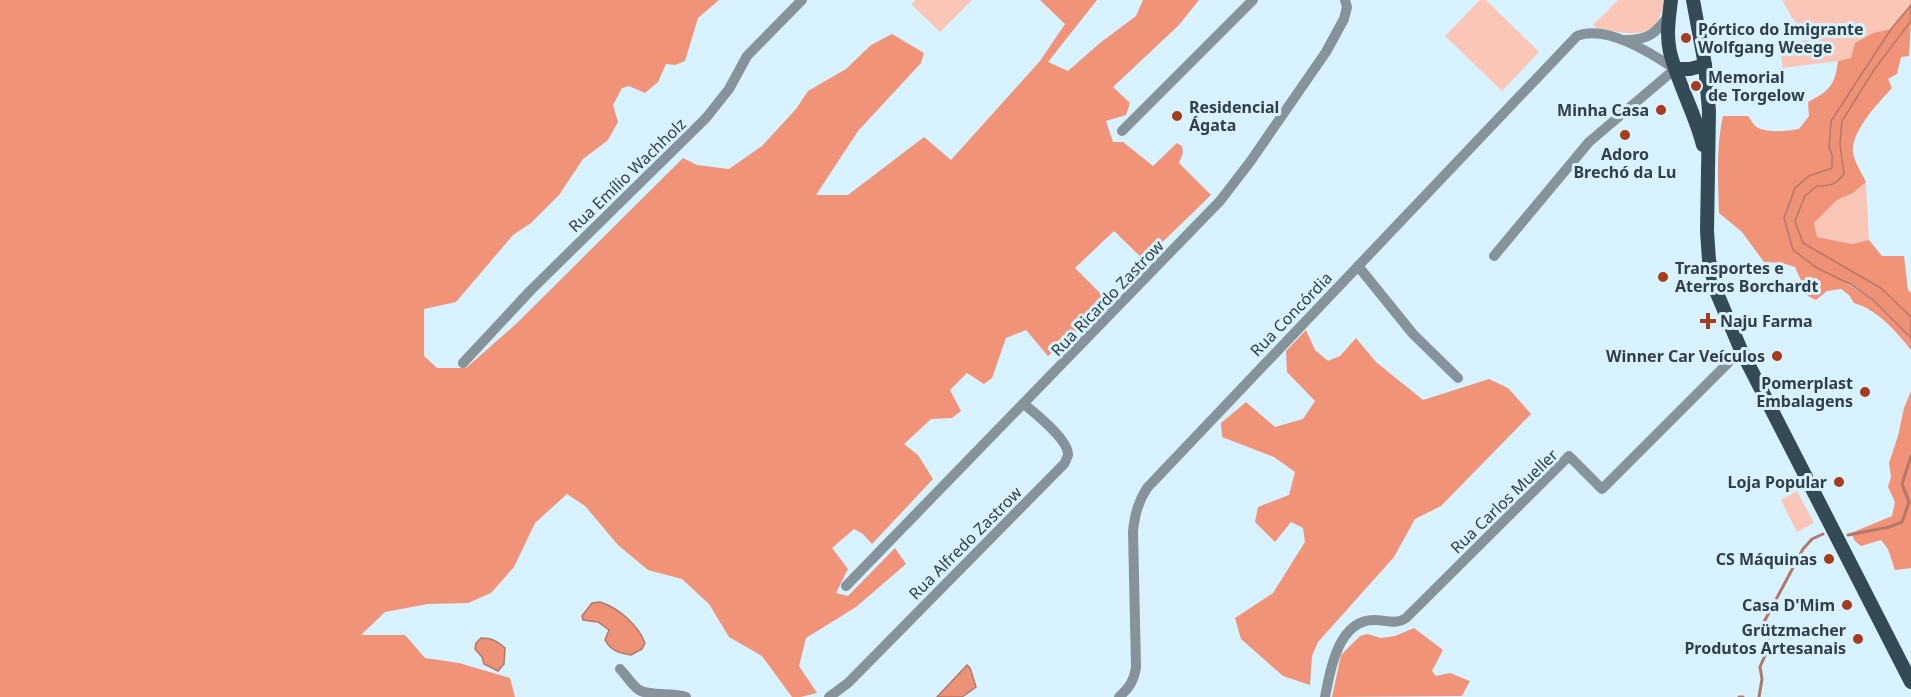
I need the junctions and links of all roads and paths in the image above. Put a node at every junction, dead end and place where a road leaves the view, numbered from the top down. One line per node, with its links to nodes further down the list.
1 (802, 0): 14 (street, Rua Emílio Wachholz)
2 (1253, 0): 9 (street)
3 (1345, 0): 16 (street, Rua Ricardo Zastrow)
4 (1694, 4): 5 (main road); 7 (main road)
5 (1670, 7): 6 (street, Rua Concórdia); 8 (main road)
6 (1622, 40): 8 (street, Rua Concórdia); 12 (street, Rua Concórdia)
7 (1706, 65): 8 (main road); 10 (main road)
8 (1675, 69): 10 (main road); 11 (street)
9 (1122, 131)
10 (1707, 164): 13 (main road)
11 (1494, 256)
12 (1358, 266): 15 (street); 22 (street, Rua Concórdia)
13 (1741, 350): 19 (main road); 23 (street, Rua Carlos Mueller)
14 (463, 363)
15 (1458, 378)
16 (1024, 404): 17 (street, Rua Ricardo Zastrow); 21 (street, Rua Alfredo Zastrow)
17 (846, 586)
18 (620, 669): 20 (street)
19 (1911, 682)
20 (686, 697)
21 (829, 697)
22 (1119, 697)
23 (1325, 697)

